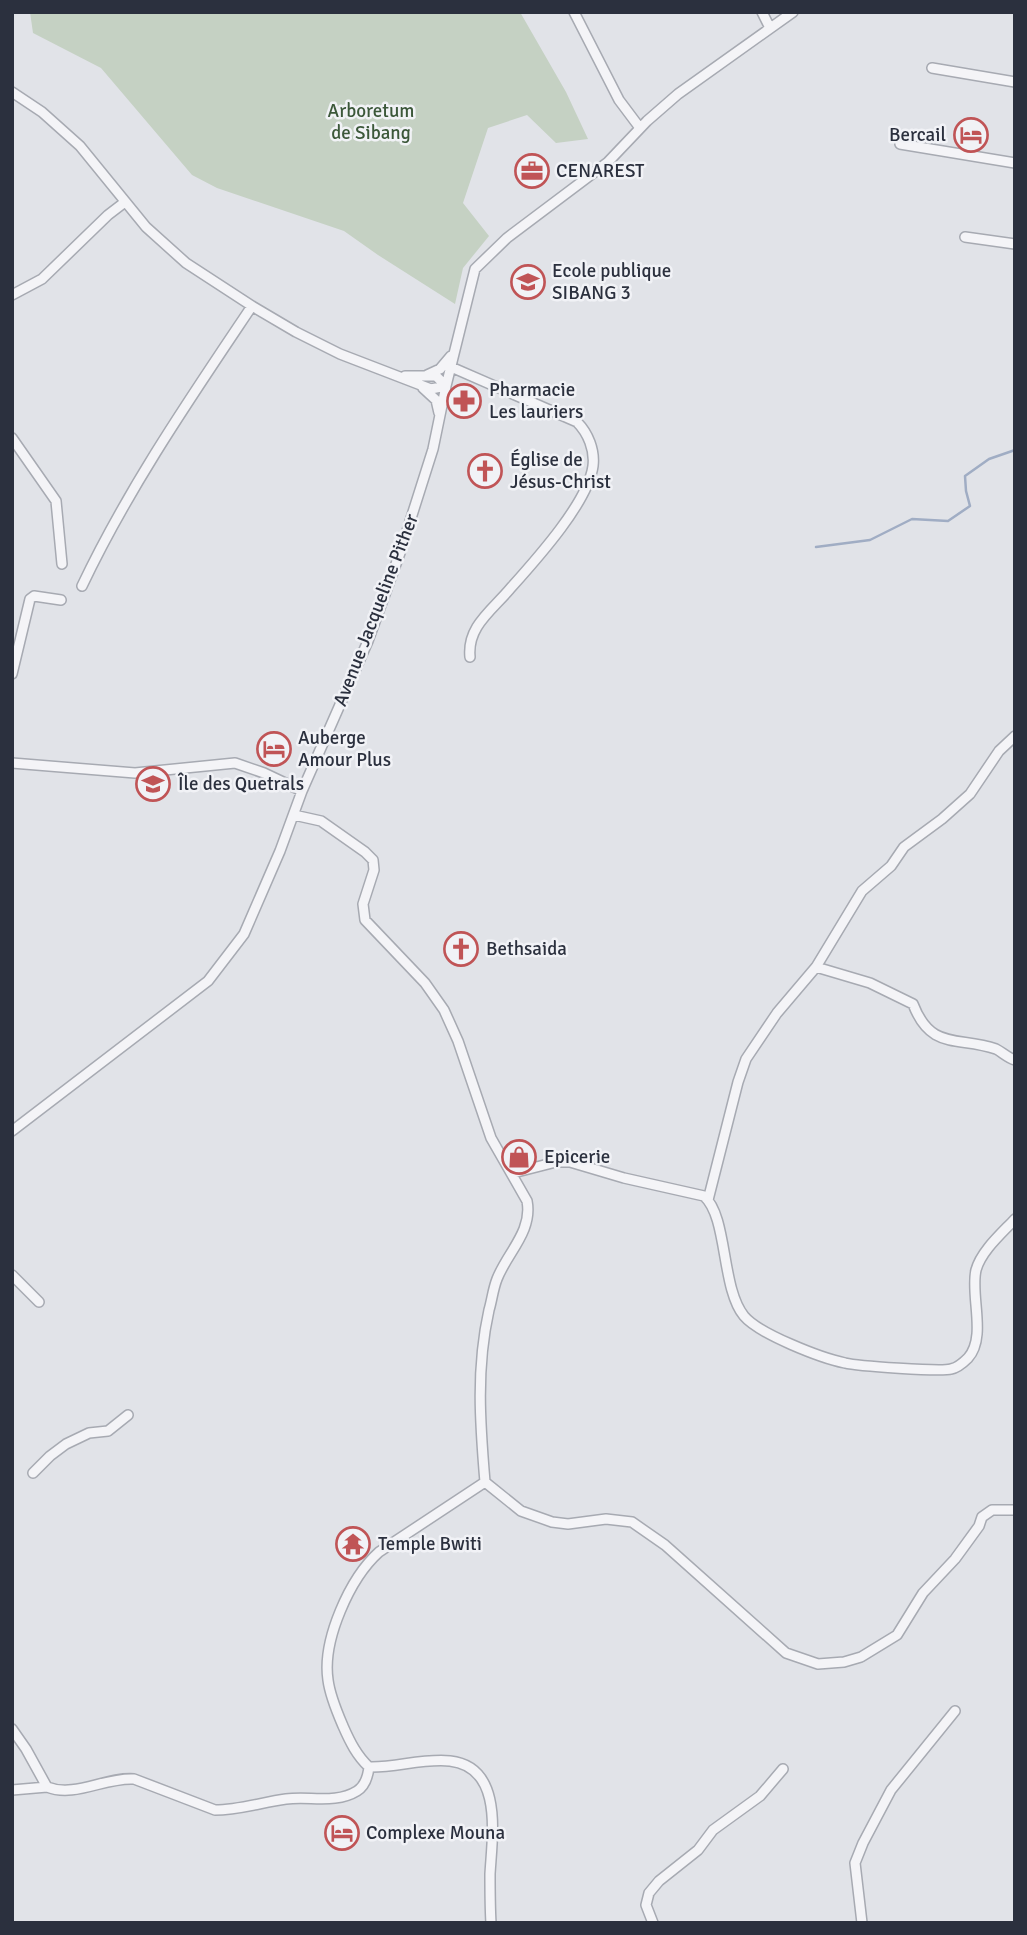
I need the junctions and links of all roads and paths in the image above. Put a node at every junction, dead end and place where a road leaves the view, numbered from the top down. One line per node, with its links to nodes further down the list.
1 (574, 12): 8 (street)
2 (762, 12): 4 (street)
3 (793, 12): 4 (street, Avenue Jacqueline Pither)
4 (770, 28): 8 (street, Avenue Jacqueline Pither)
5 (932, 68): 6 (street)
6 (1015, 82)
7 (12, 92): 11 (street)
8 (640, 128): 16 (street, Avenue Jacqueline Pither)
9 (900, 144): 10 (street)
10 (1015, 163)
11 (125, 202): 14 (street); 15 (street)
12 (965, 237): 13 (street)
13 (1015, 244)
14 (12, 295)
15 (252, 306): 18 (street); 23 (street)
16 (454, 351): 17 (street, Avenue Jacqueline Pither); 18 (street)
17 (451, 367): 19 (street, Avenue Jacqueline Pither); 25 (street)
18 (420, 380): 19 (street); 20 (street)
19 (446, 386): 20 (street, Avenue Jacqueline Pither)
20 (440, 417): 29 (street, Avenue Jacqueline Pither)
21 (12, 438): 22 (street)
22 (61, 564)
23 (82, 586)
24 (61, 600): 26 (street)
25 (470, 657)
26 (12, 674)
27 (1015, 736): 31 (street)
28 (12, 764): 29 (street)
29 (302, 791): 30 (street, Avenue Jacqueline Pither)
30 (294, 814): 33 (street, Avenue Jacqueline Pither); 34 (street)
31 (816, 967): 32 (street); 35 (street)
32 (1015, 1060)
33 (12, 1130)
34 (513, 1173): 35 (street); 41 (street)
35 (708, 1200): 36 (street)
36 (1015, 1219)
37 (12, 1275): 38 (street)
38 (39, 1302)
39 (128, 1415): 40 (street)
40 (33, 1473)
41 (485, 1482): 42 (street); 45 (street)
42 (1015, 1510)
43 (955, 1711): 51 (street)
44 (12, 1729): 47 (street)
45 (369, 1767): 47 (street); 49 (street)
46 (783, 1769): 50 (street)
47 (47, 1787): 48 (street)
48 (12, 1790)
49 (491, 1923)
50 (653, 1923)
51 (862, 1923)

